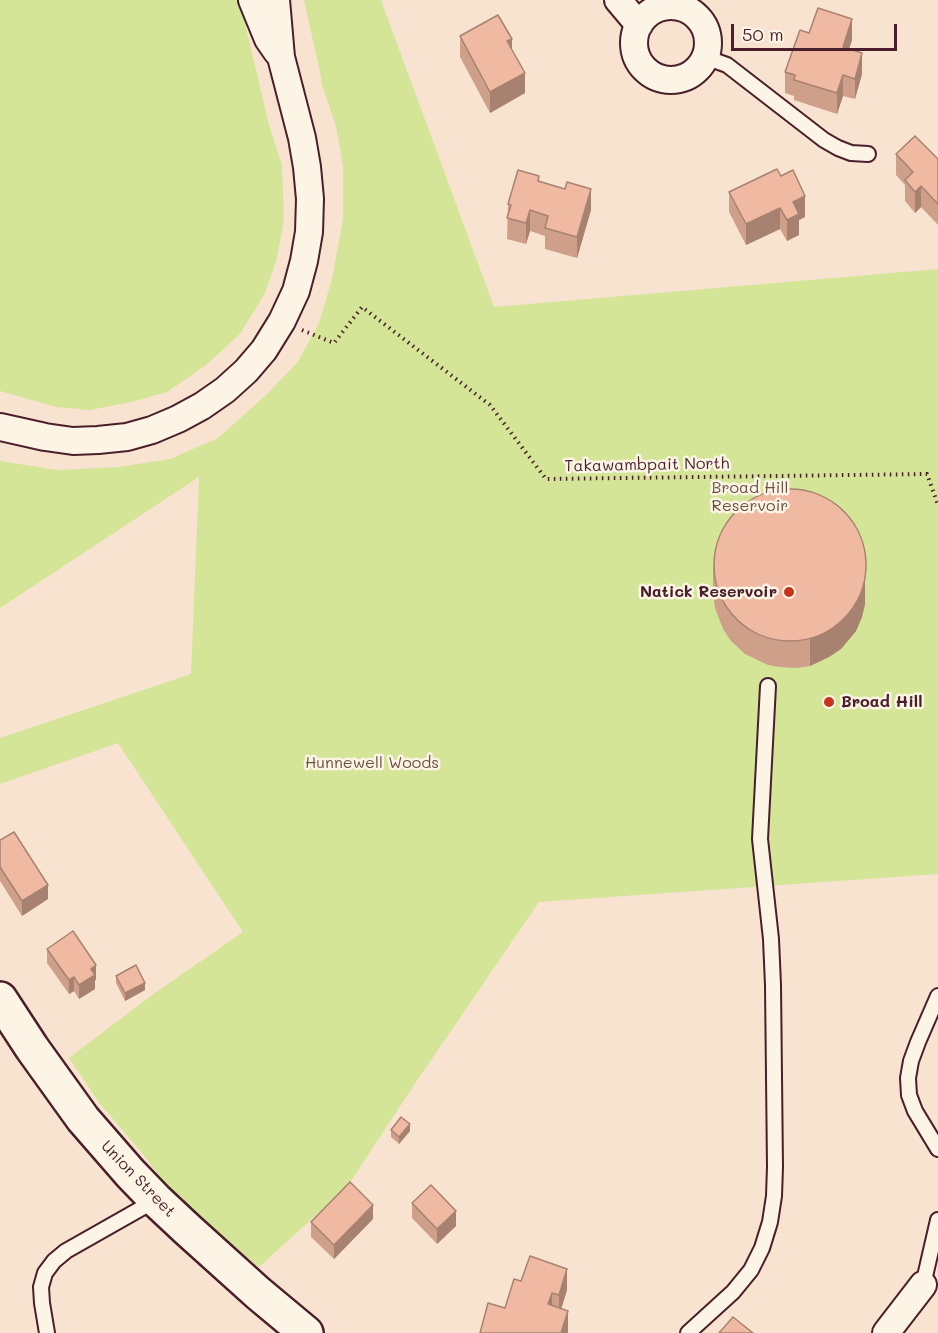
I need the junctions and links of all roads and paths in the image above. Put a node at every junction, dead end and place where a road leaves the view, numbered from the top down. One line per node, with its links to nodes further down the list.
1 (252, 0): 5 (street)
2 (276, 0): 5 (street)
3 (618, 0): 4 (street)
4 (639, 24): 6 (street); 6 (street)
5 (281, 57): 8 (street)
6 (705, 57): 7 (lane)
7 (868, 154)
8 (282, 321): 9 (street); 10 (path, Takawambpait North)
9 (0, 427)
10 (938, 505)
11 (768, 686): 20 (lane)
12 (938, 996): 14 (lane)
13 (0, 999): 15 (street, Union Street)
14 (938, 1149)
15 (156, 1200): 18 (street, Union Street); 19 (lane)
16 (938, 1220): 17 (lane)
17 (923, 1286): 21 (street)
18 (297, 1330)
19 (47, 1333)
20 (688, 1333)
21 (886, 1333)

